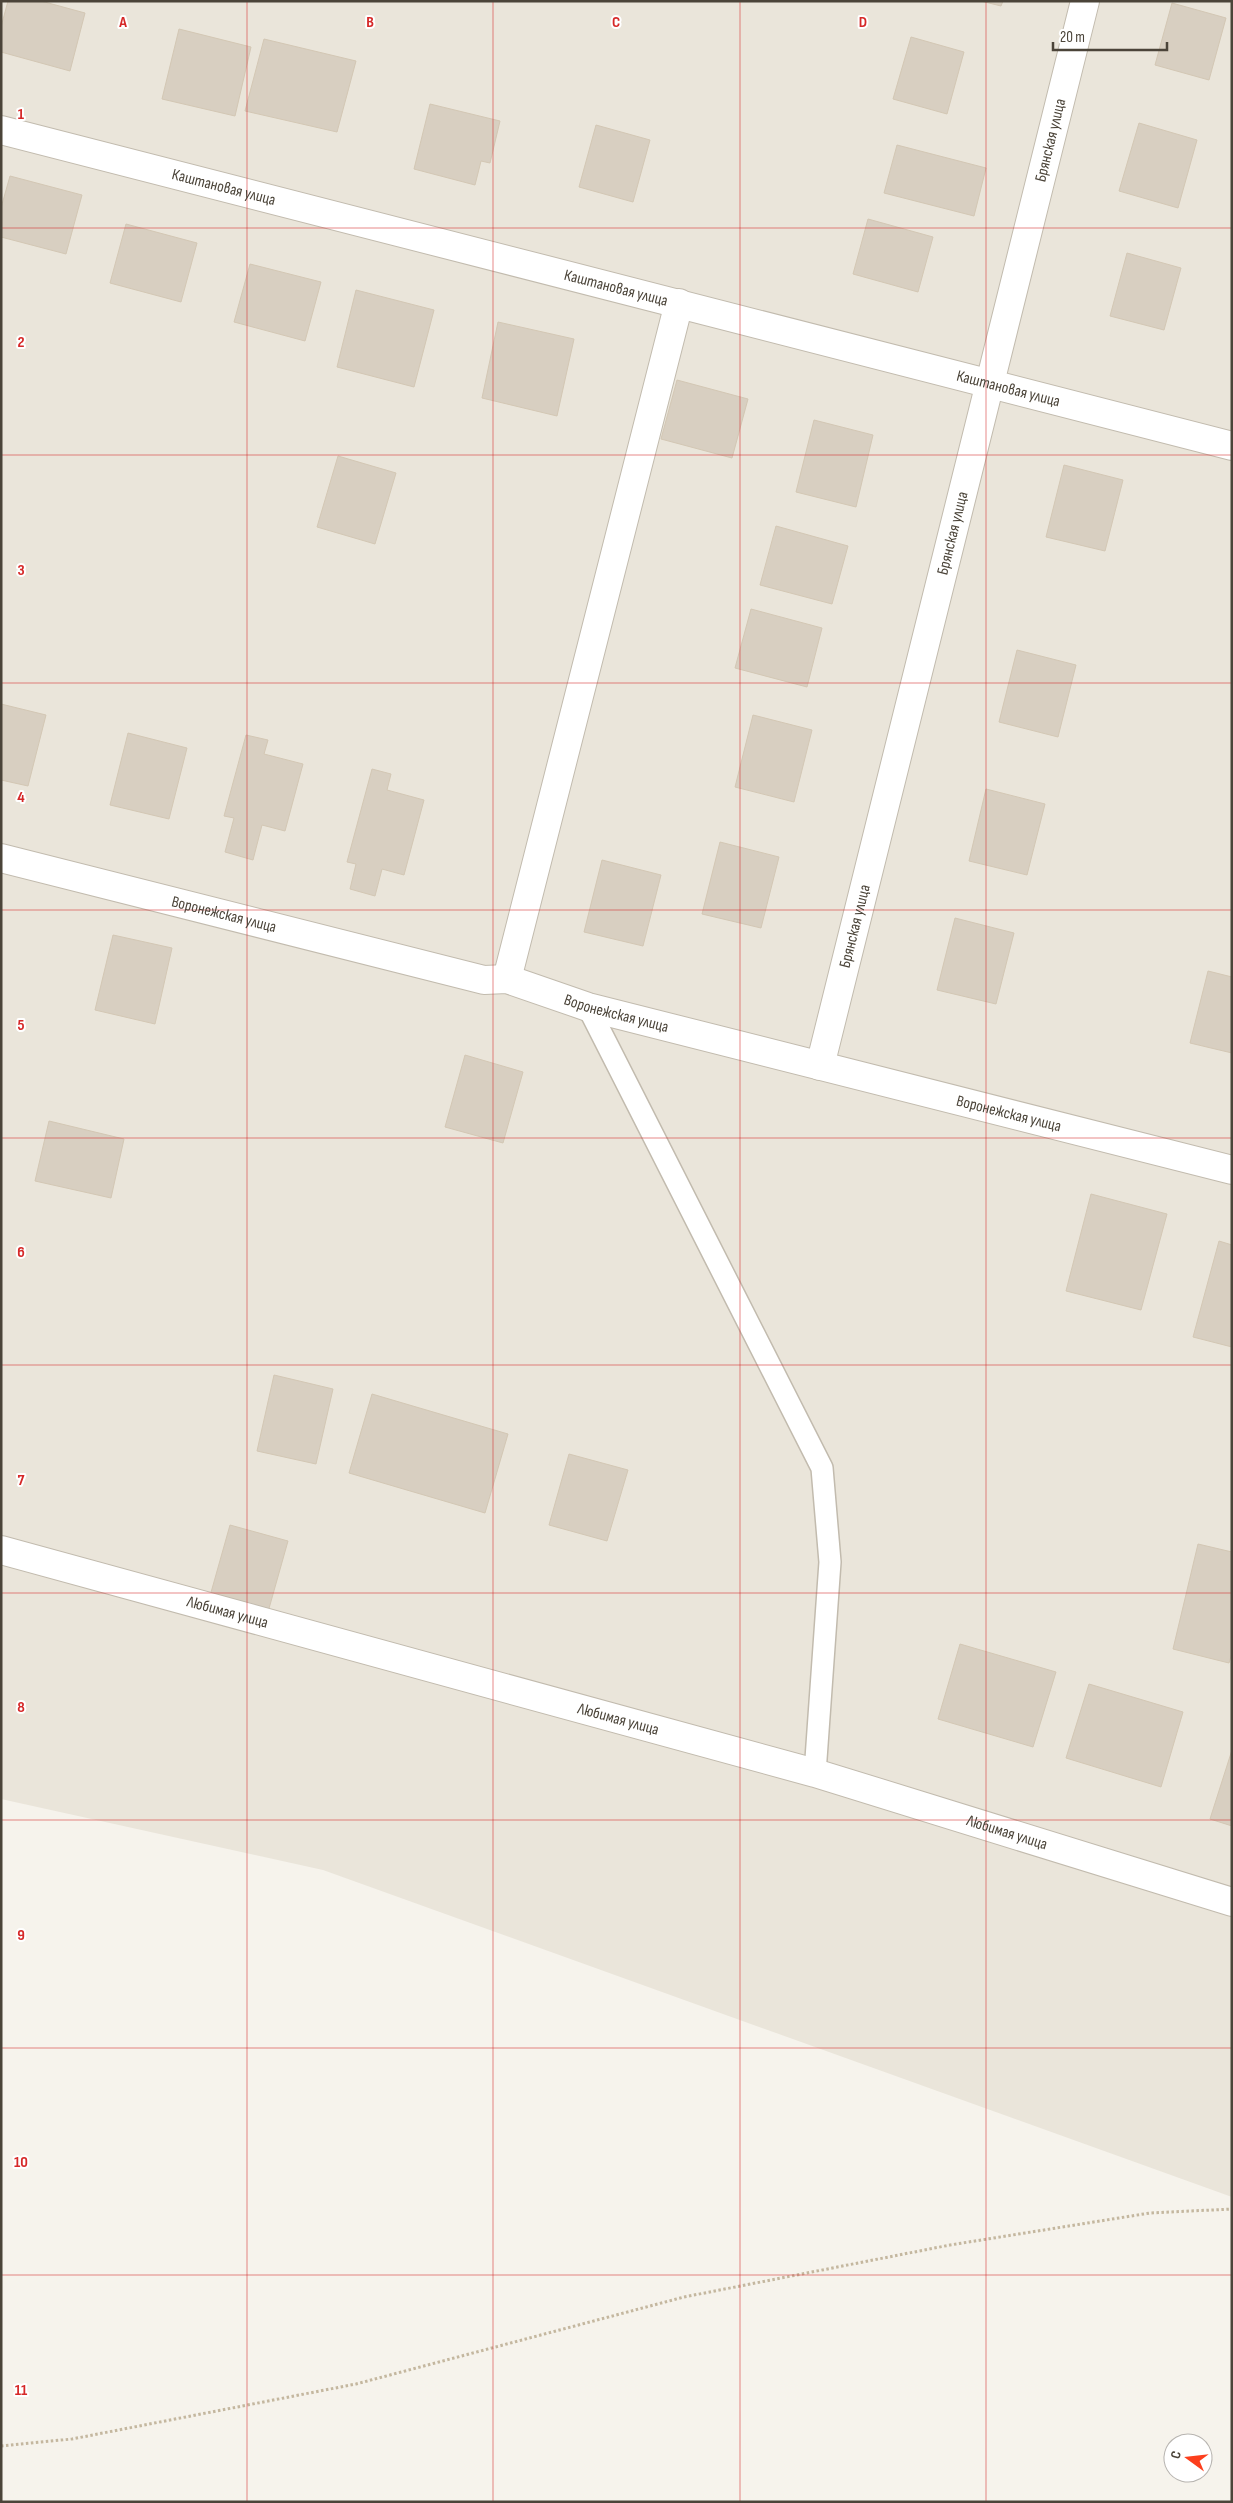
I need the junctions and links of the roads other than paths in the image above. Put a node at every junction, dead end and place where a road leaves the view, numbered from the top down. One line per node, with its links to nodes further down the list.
1 (1085, 1): 4 (street, Брянская улица)
2 (1, 130): 3 (street, Каштановая улица)
3 (678, 303): 4 (street, Каштановая улица); 7 (street)
4 (989, 385): 5 (street, Каштановая улица); 9 (street, Брянская улица)
5 (1232, 446)
6 (1, 858): 7 (street, Воронежская улица)
7 (506, 979): 8 (street, Воронежская улица)
8 (588, 1007): 9 (street, Воронежская улица); 12 (lane)
9 (820, 1066): 10 (street, Воронежская улица)
10 (1232, 1170)
11 (1, 1550): 12 (street, Любимая улица)
12 (815, 1774): 13 (street, Любимая улица)
13 (1232, 1902)

